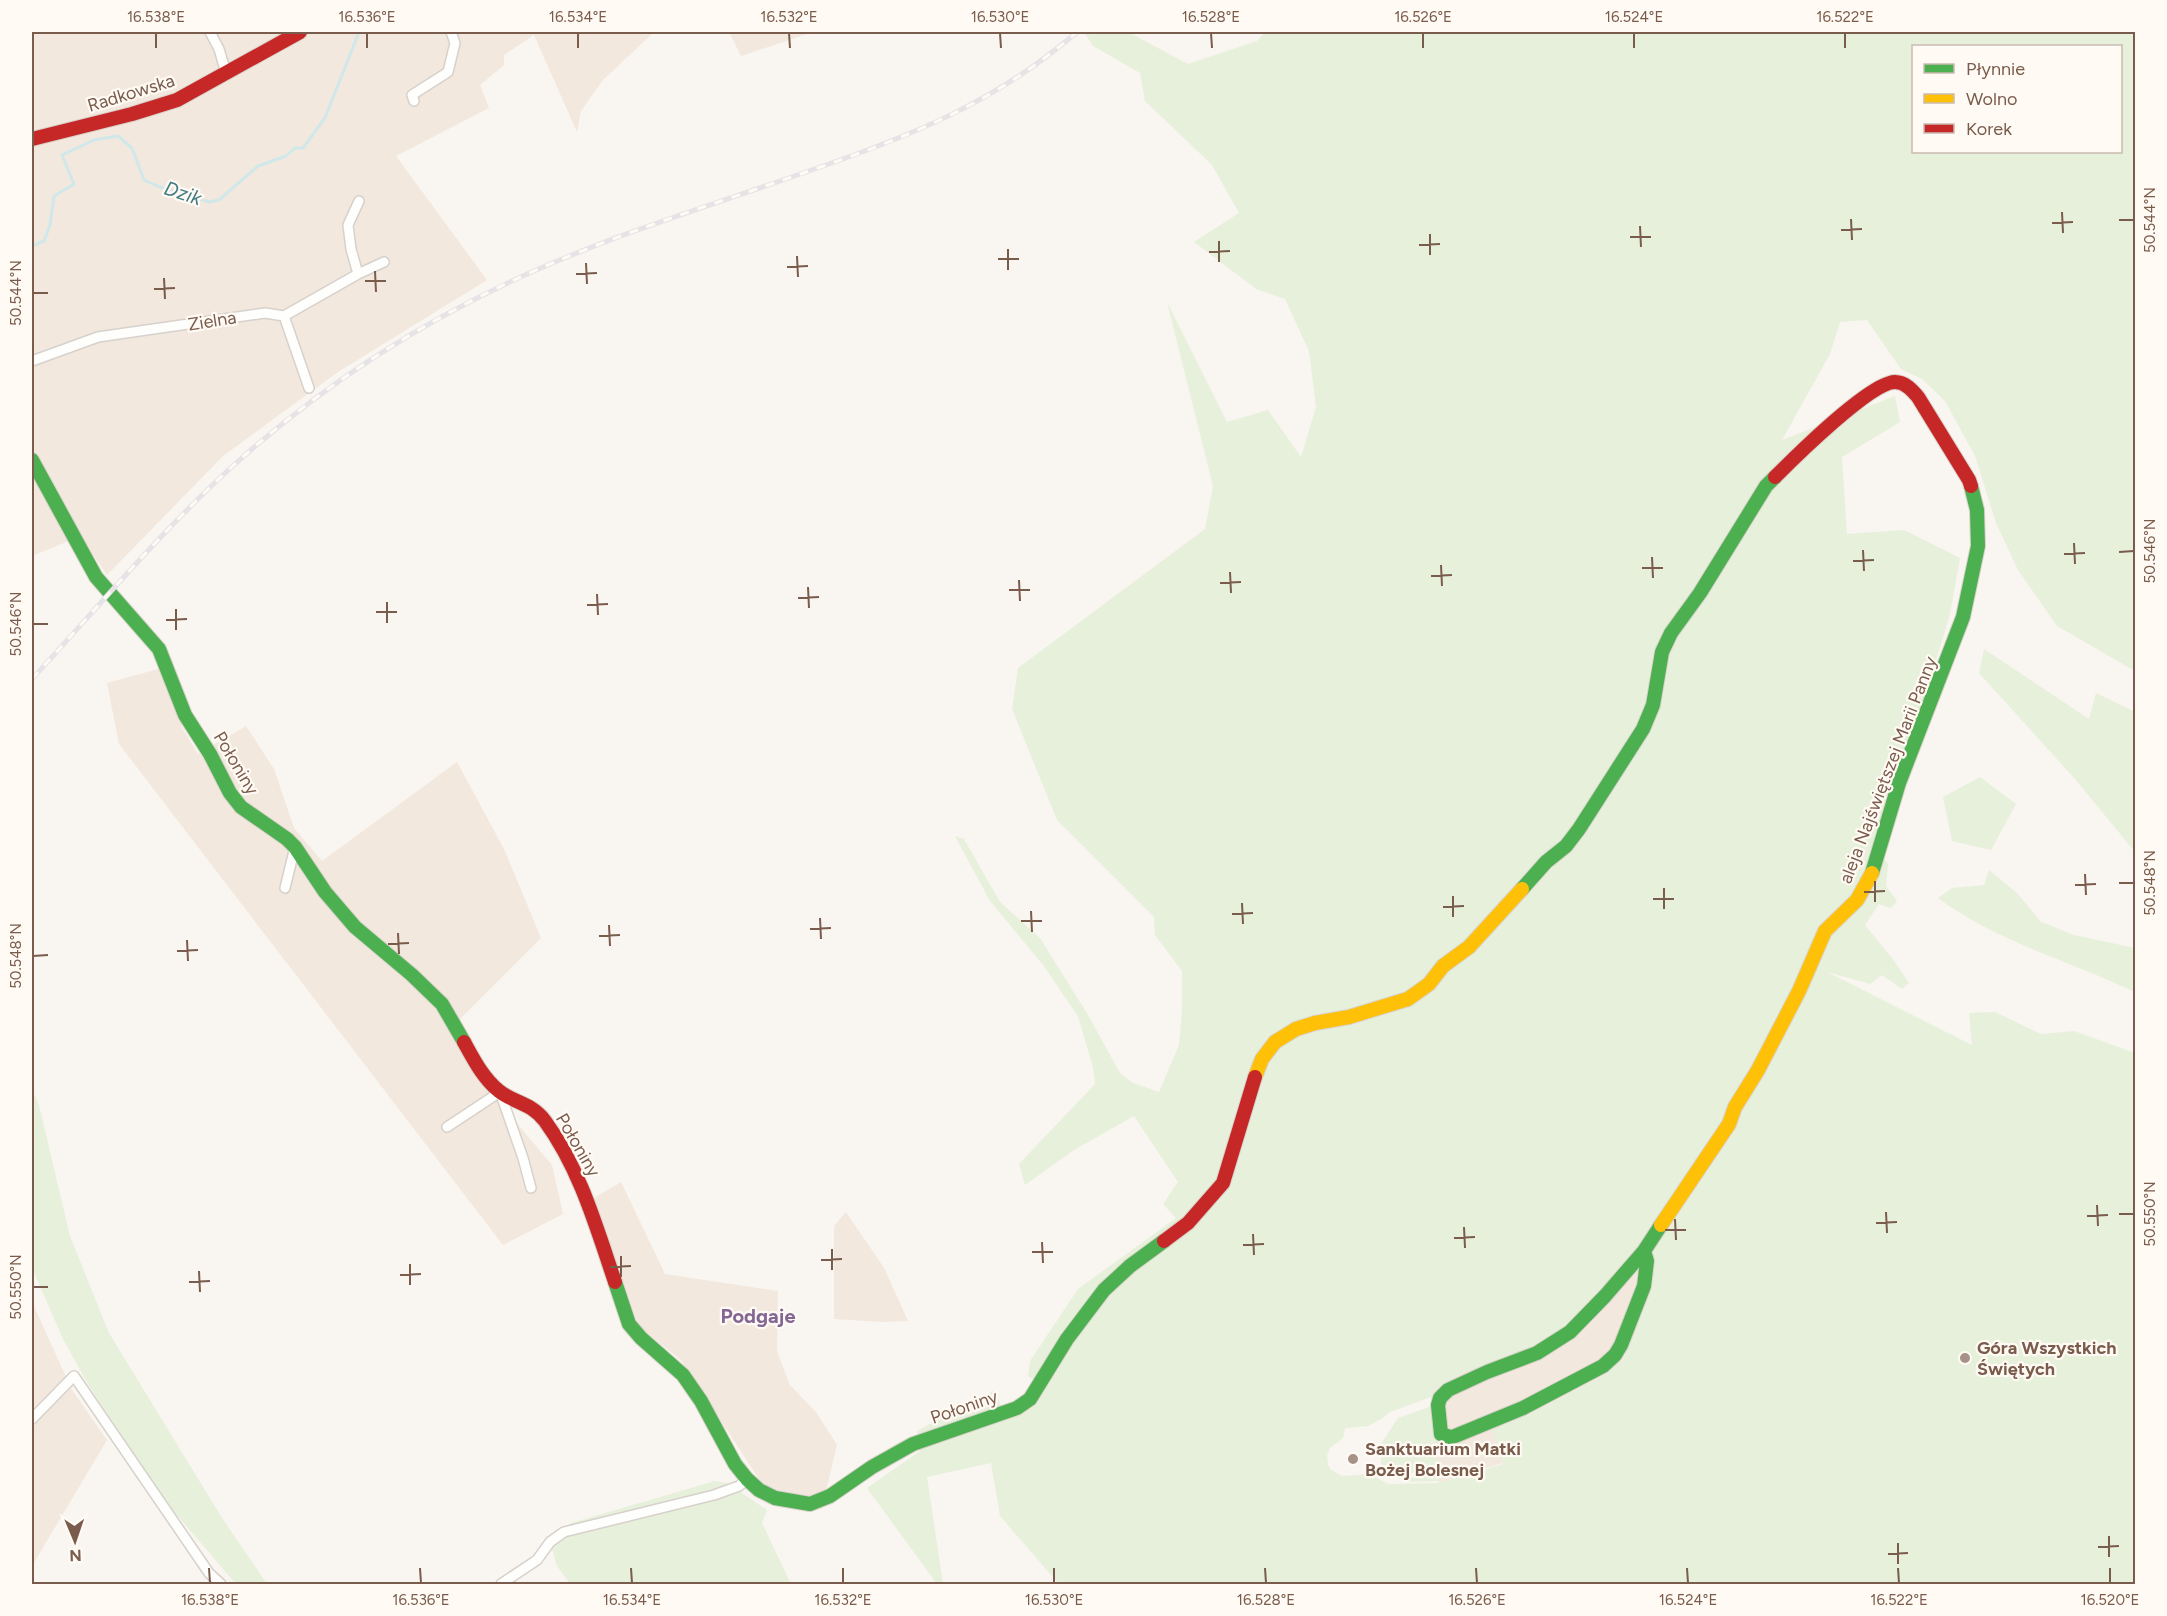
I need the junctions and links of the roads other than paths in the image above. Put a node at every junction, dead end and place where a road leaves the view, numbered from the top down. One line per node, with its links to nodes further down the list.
1 (210, 32): 4 (street)
2 (300, 32): 4 (street, Radkowska)
3 (451, 32): 5 (street)
4 (226, 73): 6 (street, Radkowska)
5 (414, 101)
6 (32, 139)
7 (359, 201): 9 (street)
8 (384, 262): 9 (street)
9 (358, 274): 10 (street)
10 (284, 316): 11 (street, Zielna); 12 (street)
11 (32, 361)
12 (309, 388)
13 (32, 460): 14 (street, Połoniny)
14 (296, 847): 15 (street); 16 (street, Połoniny)
15 (285, 888)
16 (500, 1092): 17 (street); 18 (street); 22 (street, Połoniny)
17 (447, 1127)
18 (531, 1188)
19 (1644, 1251): 19 (street, aleja Najświętszej Marii Panny); 20 (street, aleja Najświętszej Marii Panny)
20 (1098, 1298): 22 (street, Połoniny)
21 (32, 1419): 23 (street)
22 (747, 1479): 24 (street)
23 (221, 1584)
24 (501, 1584)

